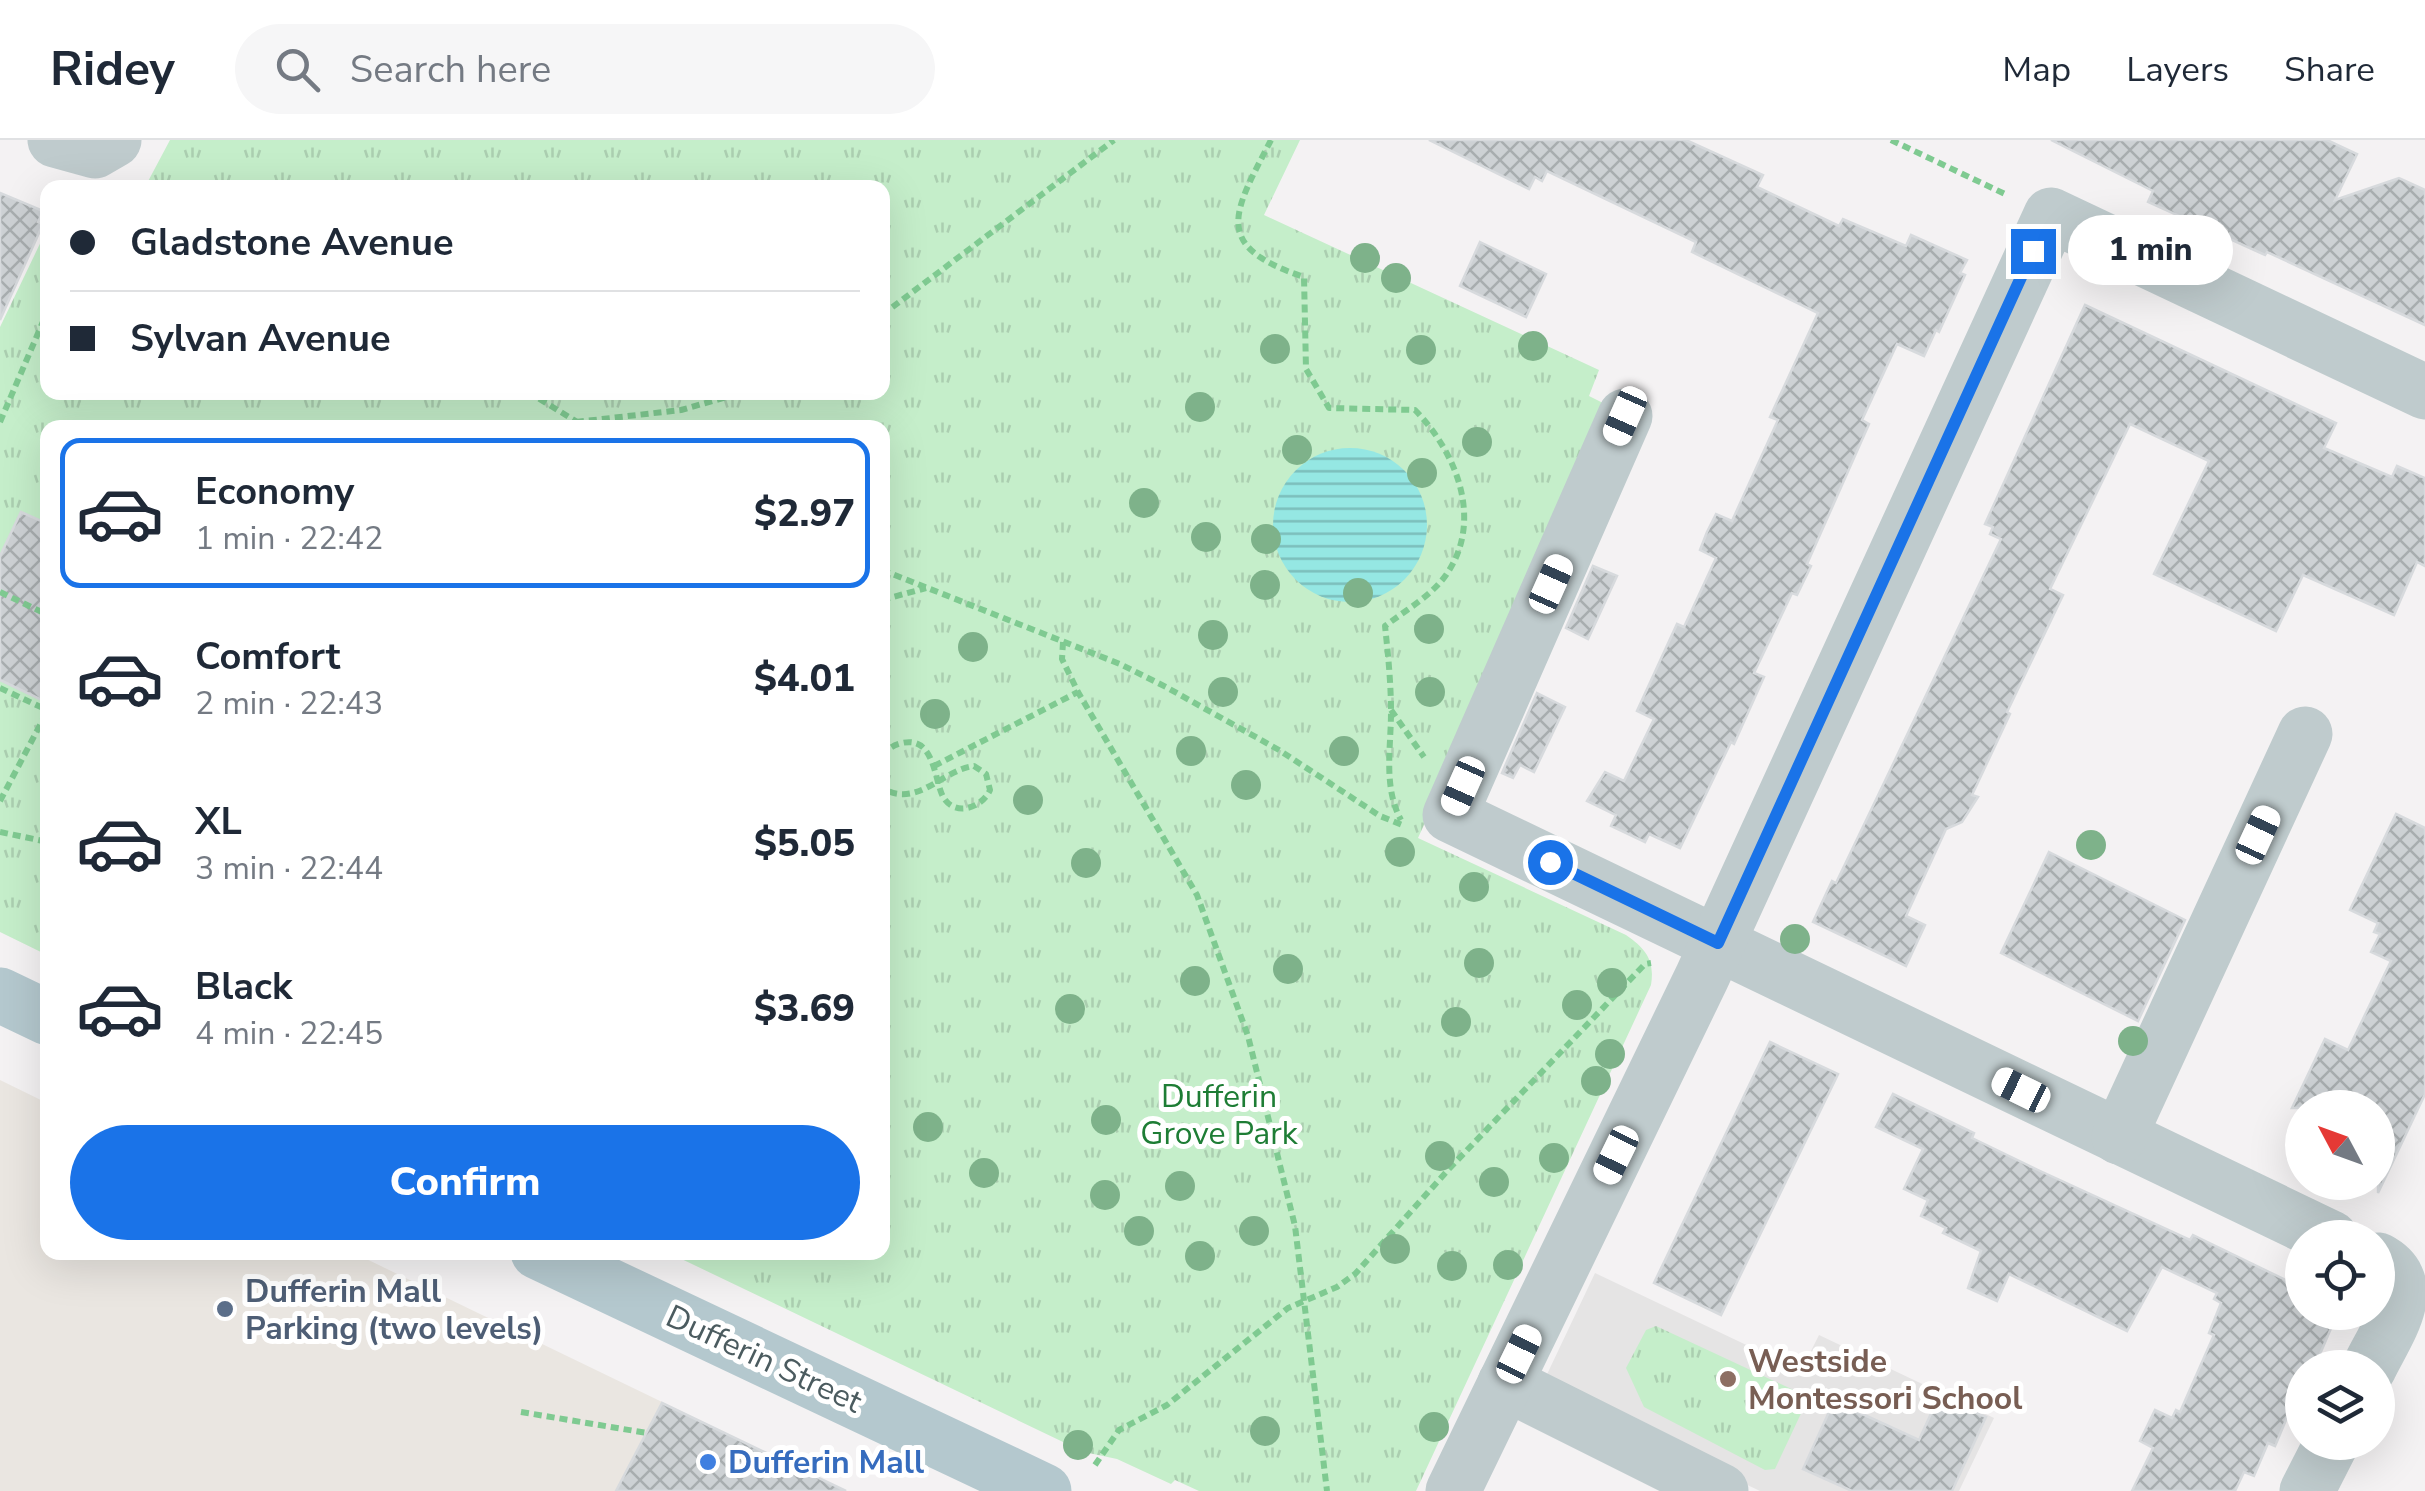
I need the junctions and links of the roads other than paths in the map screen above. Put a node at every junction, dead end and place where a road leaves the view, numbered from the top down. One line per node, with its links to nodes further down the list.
1 (2425, 392): 4 (street)
2 (1625, 416): 4 (street)
3 (2306, 734): 7 (street)
4 (1718, 943): 7 (street); 12 (street)
5 (0, 995): 6 (main road)
6 (40, 1014)
7 (2119, 1137): 8 (street)
8 (2292, 1220)
9 (555, 1260): 14 (main road, Dufferin Street)
10 (2410, 1266): 11 (street)
11 (2376, 1350)
12 (1505, 1383): 15 (street); 16 (street)
13 (2323, 1460): 17 (street)
14 (1044, 1491)
15 (1453, 1491)
16 (1721, 1491)
17 (2308, 1491)

